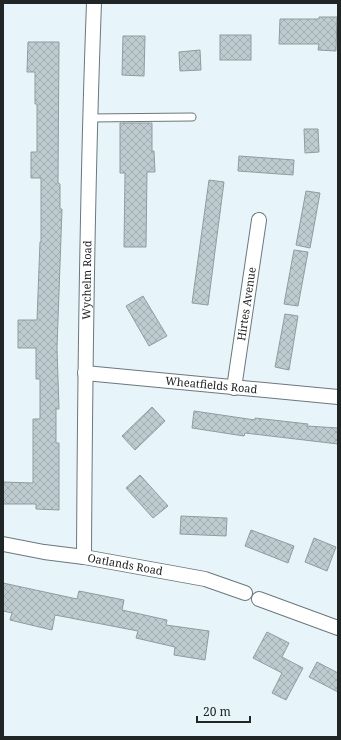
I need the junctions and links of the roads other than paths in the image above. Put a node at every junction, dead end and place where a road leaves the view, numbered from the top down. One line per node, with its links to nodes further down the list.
1 (94, 3): 3 (street, Wychelm Road)
2 (192, 117): 3 (lane)
3 (89, 118): 5 (street, Wychelm Road)
4 (259, 220): 6 (street, Hirtes Avenue)
5 (85, 373): 6 (street, Wheatfields Road); 9 (street, Wychelm Road)
6 (234, 388): 7 (street, Wheatfields Road)
7 (338, 397)
8 (3, 544): 9 (street, Oatlands Road)
9 (84, 557): 10 (street, Oatlands Road)
10 (245, 593)
11 (259, 599): 12 (street)
12 (338, 628)

